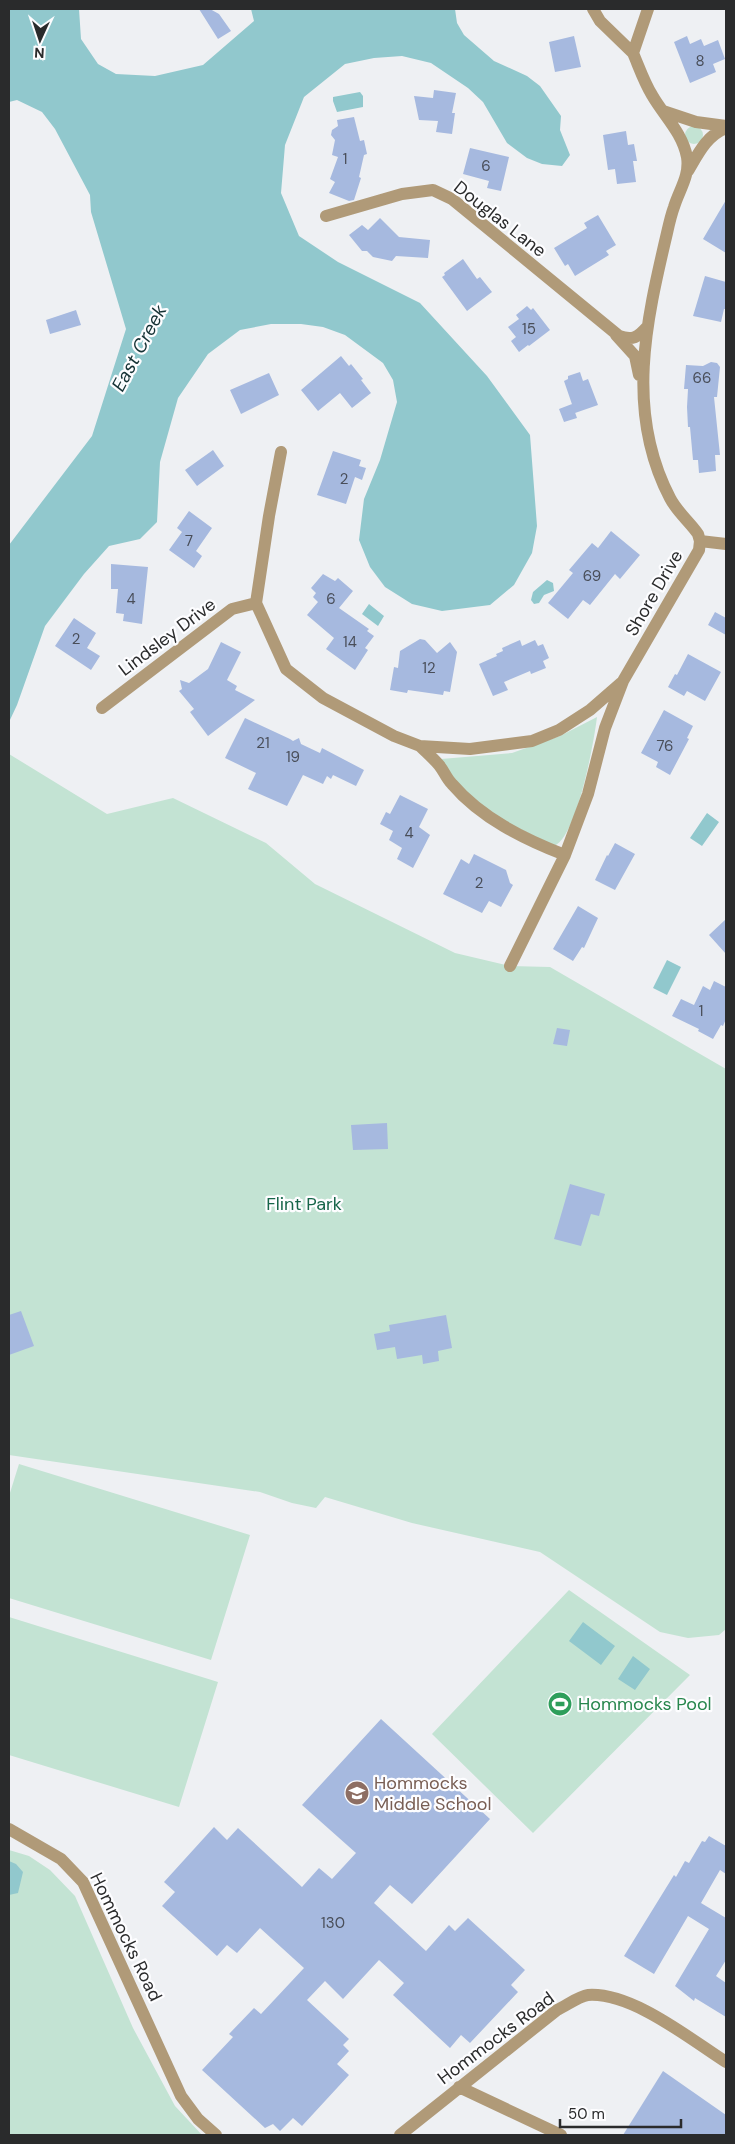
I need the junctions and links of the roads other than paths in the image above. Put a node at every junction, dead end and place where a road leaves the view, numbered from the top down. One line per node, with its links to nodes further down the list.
1 (593, 9): 3 (street)
2 (648, 9): 3 (street)
3 (633, 54): 4 (street)
4 (663, 110): 5 (street); 6 (street)
5 (726, 127): 6 (street, Shore Drive)
6 (688, 171): 9 (street, Shore Drive)
7 (326, 216): 8 (street, Douglas Lane)
8 (608, 326): 9 (street, Douglas Lane); 10 (street, Douglas Lane)
9 (647, 328): 10 (street, Shore Drive)
10 (642, 393): 12 (street, Shore Drive)
11 (280, 452): 14 (street)
12 (700, 541): 13 (street); 15 (street, Shore Drive)
13 (726, 544)
14 (256, 603): 16 (street, Lindsley Drive); 17 (street)
15 (623, 681): 17 (street); 18 (street, Shore Drive)
16 (102, 708)
17 (420, 746): 18 (street)
18 (565, 856): 19 (street, Shore Drive)
19 (510, 966)
20 (9, 1829): 23 (street, Hommocks Road)
21 (726, 2062): 22 (street, Hommocks Road)
22 (460, 2087): 24 (street, Hommocks Road); 25 (street)
23 (216, 2135)
24 (400, 2135)
25 (561, 2135)

